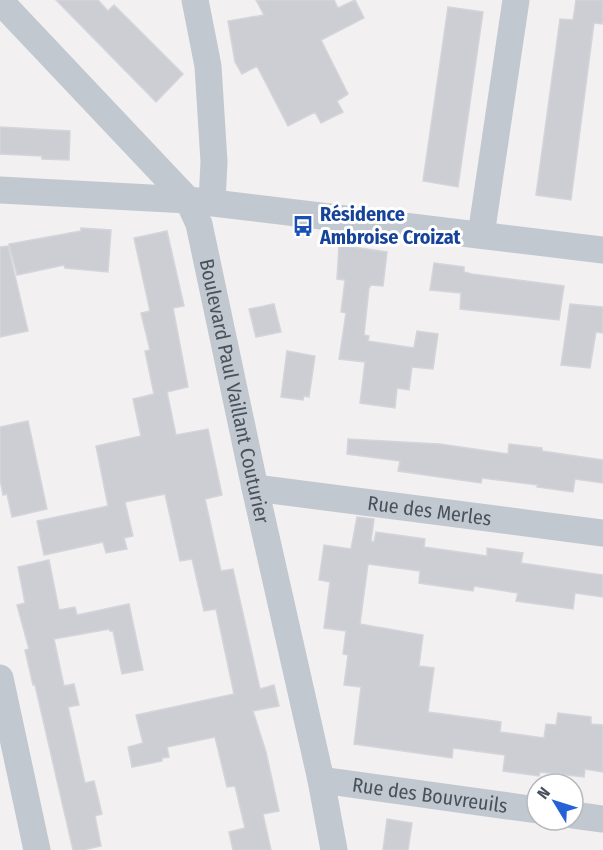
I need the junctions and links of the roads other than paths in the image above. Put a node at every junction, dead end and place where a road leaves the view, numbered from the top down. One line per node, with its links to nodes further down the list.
1 (195, 0): 5 (street)
2 (516, 0): 6 (street)
3 (0, 1): 5 (street, Boulevard Paul Vaillant Couturier)
4 (0, 190): 5 (street)
5 (200, 201): 6 (street); 8 (street, Boulevard Paul Vaillant Couturier)
6 (481, 235): 7 (street)
7 (603, 250)
8 (255, 488): 9 (street, Rue des Merles); 11 (street, Boulevard Paul Vaillant Couturier)
9 (603, 532)
10 (0, 678): 15 (street)
11 (321, 780): 12 (street, Rue des Bouvreuils); 16 (street, Boulevard Paul Vaillant Couturier)
12 (525, 808)
13 (585, 816): 14 (street)
14 (603, 819)
15 (37, 850)
16 (333, 850)

